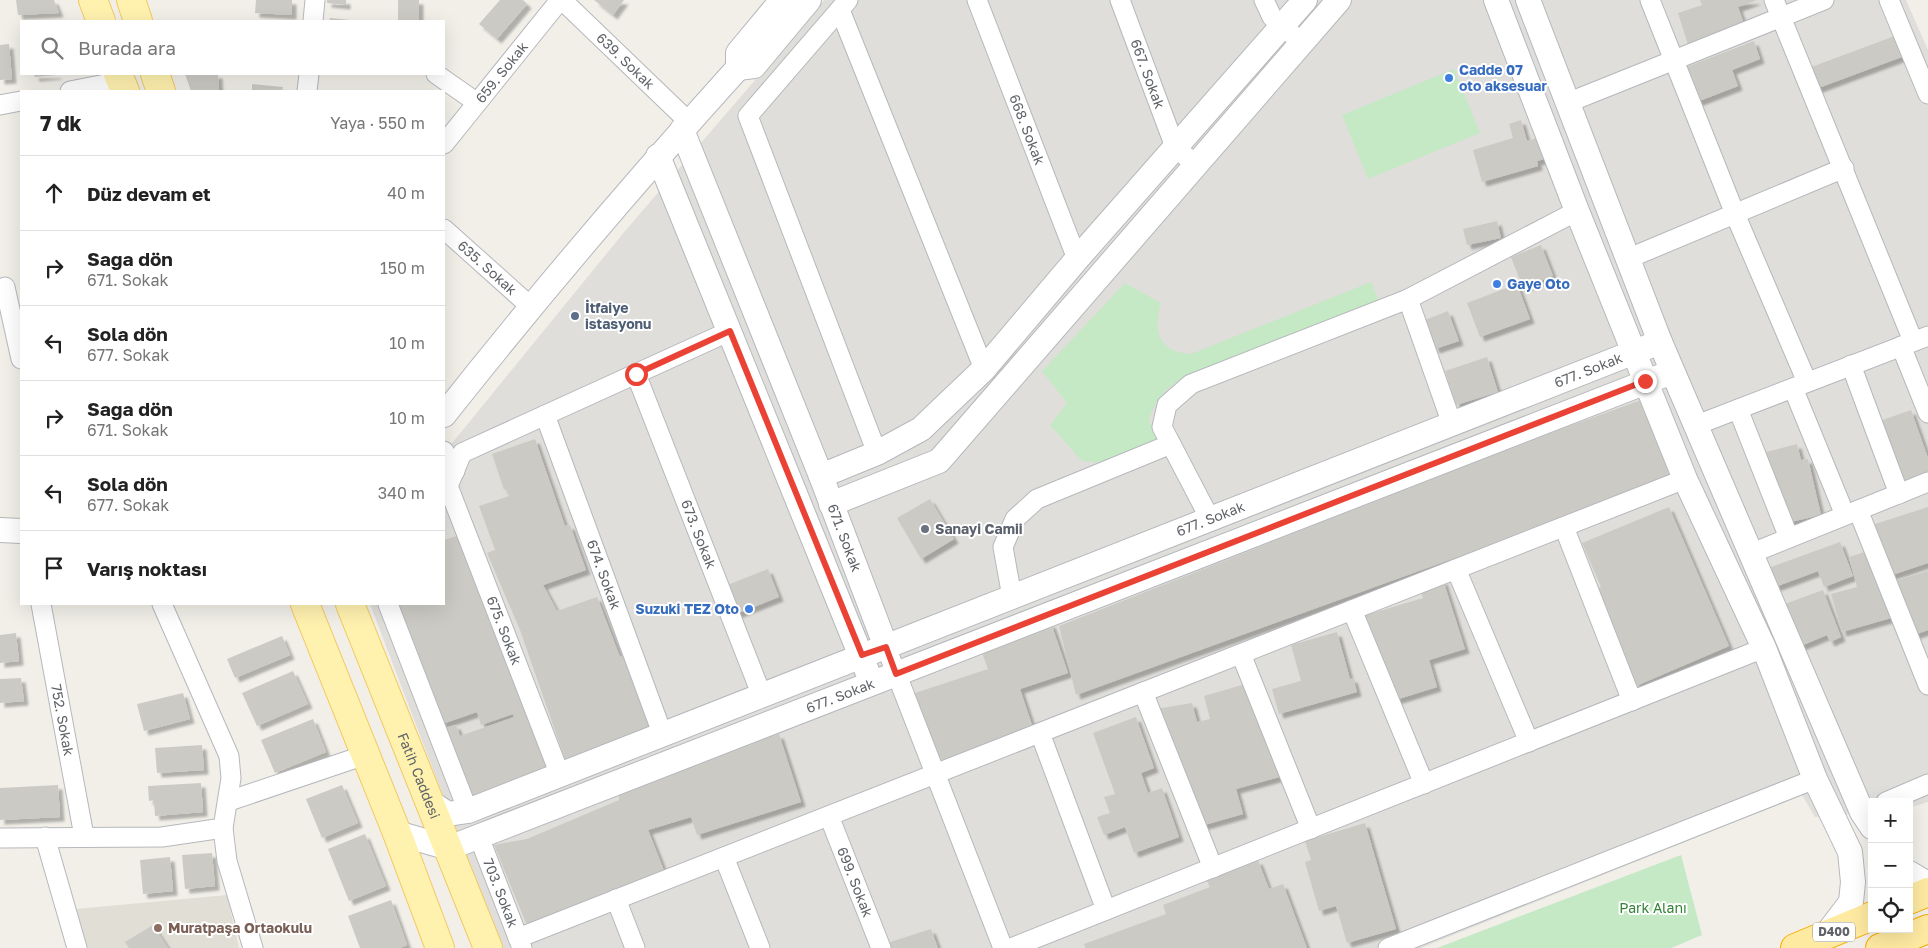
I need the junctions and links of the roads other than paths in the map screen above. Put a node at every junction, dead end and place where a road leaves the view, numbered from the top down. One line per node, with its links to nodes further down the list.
1 (94, 0): 19 (main road)
2 (131, 0): 20 (main road)
3 (315, 0): 21 (street)
4 (561, 0): 35 (street, 659. Sokak); 38 (street, 639. Sokak)
5 (782, 0): 25 (street)
6 (810, 0): 25 (street)
7 (977, 0): 47 (street, 668. Sokak)
8 (1120, 0): 40 (street, 667. Sokak)
9 (1264, 0): 22 (street)
10 (1305, 0): 22 (street)
11 (1339, 0): 23 (street)
12 (1496, 0): 44 (street)
13 (1528, 0): 36 (street)
14 (1650, 0): 24 (street)
15 (1824, 0): 18 (street)
16 (1889, 0): 33 (street)
17 (844, 5): 58 (street); 70 (street)
18 (1778, 8): 24 (street); 43 (street)
19 (101, 20)
20 (138, 20)
21 (313, 20)
22 (1281, 27): 23 (street); 40 (street)
23 (1302, 43): 42 (street)
24 (1673, 61): 36 (street); 45 (street)
25 (738, 68): 38 (street)
26 (155, 75): 31 (main road)
27 (309, 75): 32 (street)
28 (437, 75): 35 (street)
29 (121, 82): 30 (street)
30 (76, 90)
31 (161, 90)
32 (307, 90)
33 (1928, 94)
34 (20, 101): 37 (street)
35 (476, 102): 39 (street, 659. Sokak)
36 (1567, 103): 48 (street)
37 (0, 105)
38 (685, 126): 41 (street); 73 (street, 671. Sokak)
39 (445, 143)
40 (1175, 147): 42 (street); 47 (street)
41 (658, 156): 51 (street); 52 (street, 671. Sokak)
42 (1197, 166): 78 (street)
43 (1844, 168): 45 (street); 53 (street)
44 (1577, 211): 50 (street); 55 (street)
45 (1735, 214): 48 (street); 62 (street)
46 (445, 230): 51 (street, 635. Sokak)
47 (1077, 259): 58 (street)
48 (1627, 259): 54 (street)
49 (9, 287): 56 (street)
50 (1408, 299): 67 (street); 69 (street)
51 (530, 306): 65 (street)
52 (730, 331): 60 (street); 98 (street, 671. Sokak)
53 (1914, 341): 57 (street); 64 (street)
54 (1660, 342): 55 (street, 677. Sokak); 59 (street)
55 (1634, 352): 61 (street); 67 (street, 677. Sokak)
56 (20, 353)
57 (1851, 366): 62 (street); 77 (street)
58 (984, 369): 70 (street)
59 (1672, 372): 61 (street, 677. Sokak); 68 (street)
60 (636, 374): 66 (street); 103 (street, 673. Sokak)
61 (1645, 381): 74 (street); 99 (street, 677. Sokak)
62 (1800, 385): 63 (street); 79 (street)
63 (1738, 409): 68 (street); 84 (street)
64 (1928, 413)
65 (445, 414)
66 (545, 415): 75 (street); 105 (street, 674. Sokak)
67 (1452, 424): 80 (street, 677. Sokak)
68 (1694, 426): 72 (street)
69 (1171, 444): 80 (street); 87 (street)
70 (877, 453): 73 (street)
71 (445, 457): 75 (street, 675. Sokak)
72 (1713, 468): 74 (street); 85 (street)
73 (821, 476): 78 (street, 671. Sokak)
74 (1685, 479): 81 (street); 96 (street)
75 (449, 482): 110 (street, 675. Sokak)
76 (1928, 482): 77 (street)
77 (1898, 494): 79 (street)
78 (831, 504): 95 (street, 671. Sokak)
79 (1851, 513): 84 (street); 101 (street)
80 (1210, 519): 87 (street, 677. Sokak)
81 (1564, 527): 86 (street); 104 (street)
82 (0, 530): 83 (street)
83 (20, 531)
84 (1790, 538): 85 (street)
85 (1752, 553): 94 (street)
86 (1456, 569): 93 (street); 107 (street)
87 (1012, 597): 95 (street, 677. Sokak)
88 (41, 605): 123 (street, 752. Sokak)
89 (162, 605): 115 (street)
90 (305, 605): 108 (main road)
91 (350, 605): 116 (main road, Fatih Caddesi)
92 (388, 605): 117 (street)
93 (1352, 610): 97 (street); 112 (street)
94 (1788, 638): 96 (street); 119 (street)
95 (886, 647): 98 (street, 677. Sokak); 99 (street, 671. Sokak)
96 (1764, 648): 104 (street); 111 (street)
97 (1241, 654): 102 (street); 121 (street)
98 (862, 655): 100 (street, 671. Sokak); 103 (street, 677. Sokak)
99 (896, 674): 100 (street, 677. Sokak); 109 (street, 671. Sokak)
100 (872, 684): 125 (street, 677. Sokak)
101 (1928, 685)
102 (1143, 692): 106 (street); 129 (street)
103 (762, 696): 105 (street, 677. Sokak)
104 (1632, 701): 107 (street)
105 (662, 733): 110 (street, 677. Sokak)
106 (1040, 733): 109 (street); 135 (street)
107 (1529, 742): 112 (street)
108 (365, 755): 115 (street); 122 (main road)
109 (935, 774): 118 (street); 147 (street, 671. Sokak)
110 (560, 775): 117 (street, 677. Sokak)
111 (1815, 779): 138 (street); 149 (street)
112 (1424, 784): 121 (street)
113 (1928, 784): 114 (street)
114 (1895, 798)
115 (229, 801): 120 (street)
116 (428, 801): 117 (street, 677. Sokak); 127 (main road, Fatih Caddesi)
117 (468, 811)
118 (829, 816): 128 (street); 146 (street, 699. Sokak)
119 (1868, 816)
120 (223, 828): 123 (street); 141 (street)
121 (1311, 829): 129 (street)
122 (397, 833): 127 (street); 142 (main road)
123 (84, 836): 124 (street)
124 (45, 837): 126 (street); 140 (street)
125 (479, 837): 127 (street, 677. Sokak); 139 (street, 703. Sokak)
126 (0, 838)
127 (449, 848): 143 (main road, Fatih Caddesi)
128 (724, 857): 134 (street); 145 (street)
129 (1213, 868): 135 (street)
130 (1913, 875): 131 (street)
131 (1928, 884)
132 (1928, 892): 133 (highway)
133 (1913, 898)
134 (616, 900): 139 (street); 144 (street)
135 (1106, 910): 148 (street)
136 (1868, 918): 138 (highway, D400)
137 (1928, 929): 151 (highway)
138 (1826, 935): 150 (highway, D400)
139 (520, 943)
140 (77, 948)
141 (253, 948)
142 (440, 948)
143 (488, 948)
144 (635, 948)
145 (760, 948)
146 (881, 948)
147 (1004, 948)
148 (1011, 948)
149 (1388, 948)
150 (1795, 948)
151 (1880, 948)

